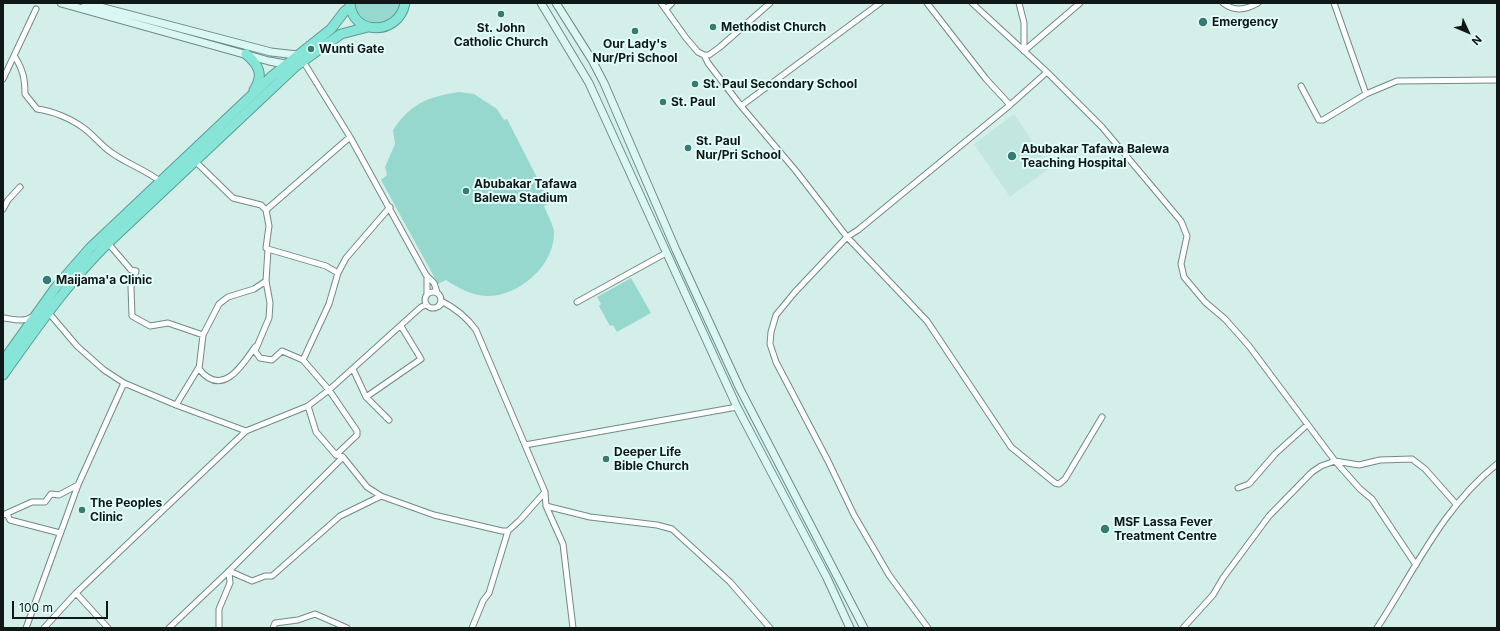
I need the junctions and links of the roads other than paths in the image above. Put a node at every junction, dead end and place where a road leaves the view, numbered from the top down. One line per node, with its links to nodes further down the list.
1 (61, 3): 23 (street)
2 (85, 3): 26 (street)
3 (412, 3): 18 (highway)
4 (541, 3): 46 (street)
5 (556, 3): 71 (street)
6 (661, 3): 20 (street)
7 (672, 3): 20 (street)
8 (770, 3): 24 (street)
9 (880, 3): 35 (street)
10 (927, 3): 34 (street)
11 (972, 3): 22 (street)
12 (1019, 3): 22 (street)
13 (1080, 3): 22 (street)
14 (1223, 3): 15 (street)
15 (1258, 3)
16 (1334, 3): 32 (street)
17 (350, 5): 21 (highway); 26 (highway)
18 (404, 7): 21 (highway)
19 (36, 9): 25 (street)
20 (666, 10): 24 (street)
21 (368, 27): 26 (highway)
22 (1024, 51): 28 (street)
23 (246, 54): 27 (street); 33 (highway)
24 (704, 55): 35 (street)
25 (15, 57): 29 (street); 38 (street)
26 (299, 60): 27 (highway); 36 (street); 37 (highway)
27 (286, 64): 33 (highway)
28 (1047, 72): 34 (street); 77 (street)
29 (3, 79)
30 (1497, 80): 32 (street)
31 (1301, 86): 32 (street)
32 (1366, 94)
33 (250, 98): 38 (highway)
34 (1010, 105): 43 (street)
35 (740, 106): 43 (street)
36 (350, 137): 40 (street); 42 (street)
37 (196, 162): 42 (street); 44 (highway)
38 (161, 182): 57 (highway)
39 (20, 188): 41 (street)
40 (390, 207): 47 (street); 48 (street)
41 (3, 209)
42 (266, 210): 45 (street)
43 (847, 237): 75 (street); 108 (street)
44 (108, 243): 57 (highway); 61 (street)
45 (268, 249): 47 (street); 49 (street)
46 (666, 253): 53 (street); 74 (street)
47 (338, 272): 63 (street)
48 (426, 275): 50 (street); 51 (street)
49 (266, 281): 61 (street); 62 (street)
50 (437, 292): 51 (street); 52 (street)
51 (427, 294): 54 (street)
52 (442, 300): 55 (street); 56 (street)
53 (577, 302)
54 (426, 305): 55 (street); 58 (street)
55 (436, 307): 56 (street); 58 (street)
56 (452, 307): 79 (street)
57 (45, 311): 59 (street); 64 (highway); 67 (highway); 68 (street)
58 (414, 314): 60 (street)
59 (3, 318)
60 (401, 326): 66 (street); 70 (street)
61 (203, 335): 65 (street)
62 (260, 341): 63 (street); 65 (street)
63 (303, 360): 69 (street)
64 (3, 361)
65 (201, 363): 72 (street)
66 (353, 369): 69 (street); 70 (street)
67 (3, 375)
68 (124, 383): 72 (street); 84 (street)
69 (329, 390): 73 (street); 80 (street)
70 (366, 397): 76 (street)
71 (748, 404): 74 (street); 107 (street)
72 (176, 405): 78 (street)
73 (308, 406): 78 (street); 80 (street)
74 (737, 408): 79 (street); 106 (street)
75 (1102, 417)
76 (389, 420)
77 (1307, 425): 82 (street); 85 (street)
78 (246, 431): 95 (street)
79 (525, 445): 86 (street)
80 (336, 455): 81 (street)
81 (343, 457): 87 (street); 94 (street)
82 (1335, 461): 88 (street); 93 (street); 109 (street)
83 (1497, 464): 88 (street)
84 (78, 485): 90 (street); 92 (street)
85 (1238, 488)
86 (545, 492): 89 (street); 91 (street)
87 (381, 496): 91 (street); 94 (street)
88 (1456, 504): 93 (street)
89 (546, 506): 104 (street); 105 (street)
90 (5, 514): 92 (street)
91 (508, 531): 103 (street)
92 (60, 533): 96 (street)
93 (1416, 565): 110 (street)
94 (229, 571): 99 (street); 100 (street)
95 (76, 593): 97 (street); 98 (street)
96 (26, 628)
97 (44, 628)
98 (108, 628)
99 (170, 628)
100 (219, 628)
101 (273, 628): 102 (street)
102 (347, 628)
103 (472, 628)
104 (573, 628)
105 (770, 628)
106 (850, 628)
107 (864, 628)
108 (928, 628)
109 (1183, 628)
110 (1377, 628)

